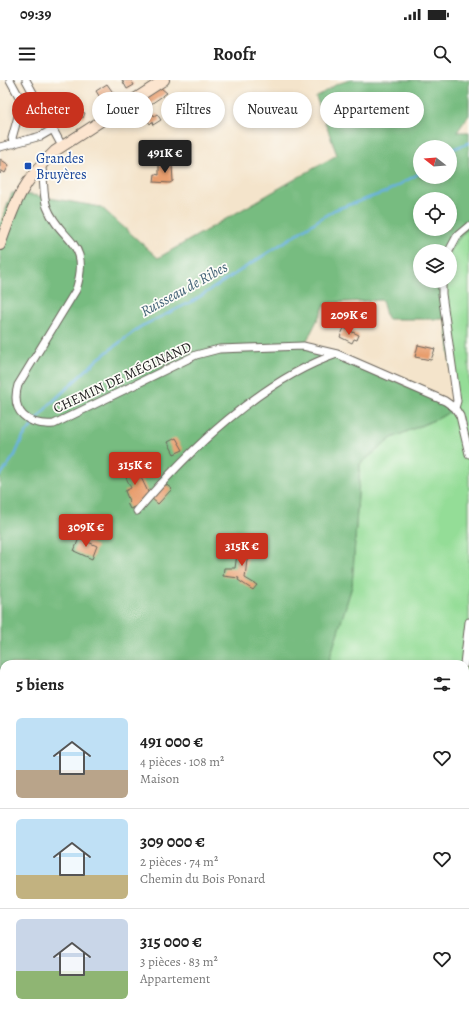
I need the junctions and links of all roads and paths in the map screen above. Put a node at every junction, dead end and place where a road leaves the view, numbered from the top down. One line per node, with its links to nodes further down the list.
1 (10, 80): 5 (street)
2 (26, 80): 4 (street)
3 (164, 80): 6 (main road)
4 (53, 129): 5 (street); 6 (street)
5 (14, 144): 7 (street)
6 (62, 146): 8 (main road)
7 (0, 147)
8 (41, 164): 11 (main road); 13 (street, CHEMIN DE MÉGINAND)
9 (469, 226): 10 (street)
10 (453, 244)
11 (0, 245)
12 (442, 288): 14 (street)
13 (337, 354): 14 (street, CHEMIN DE MÉGINAND); 16 (street)
14 (455, 408): 15 (street)
15 (469, 454)
16 (137, 511)
17 (469, 622): 18 (street)
18 (464, 660)

